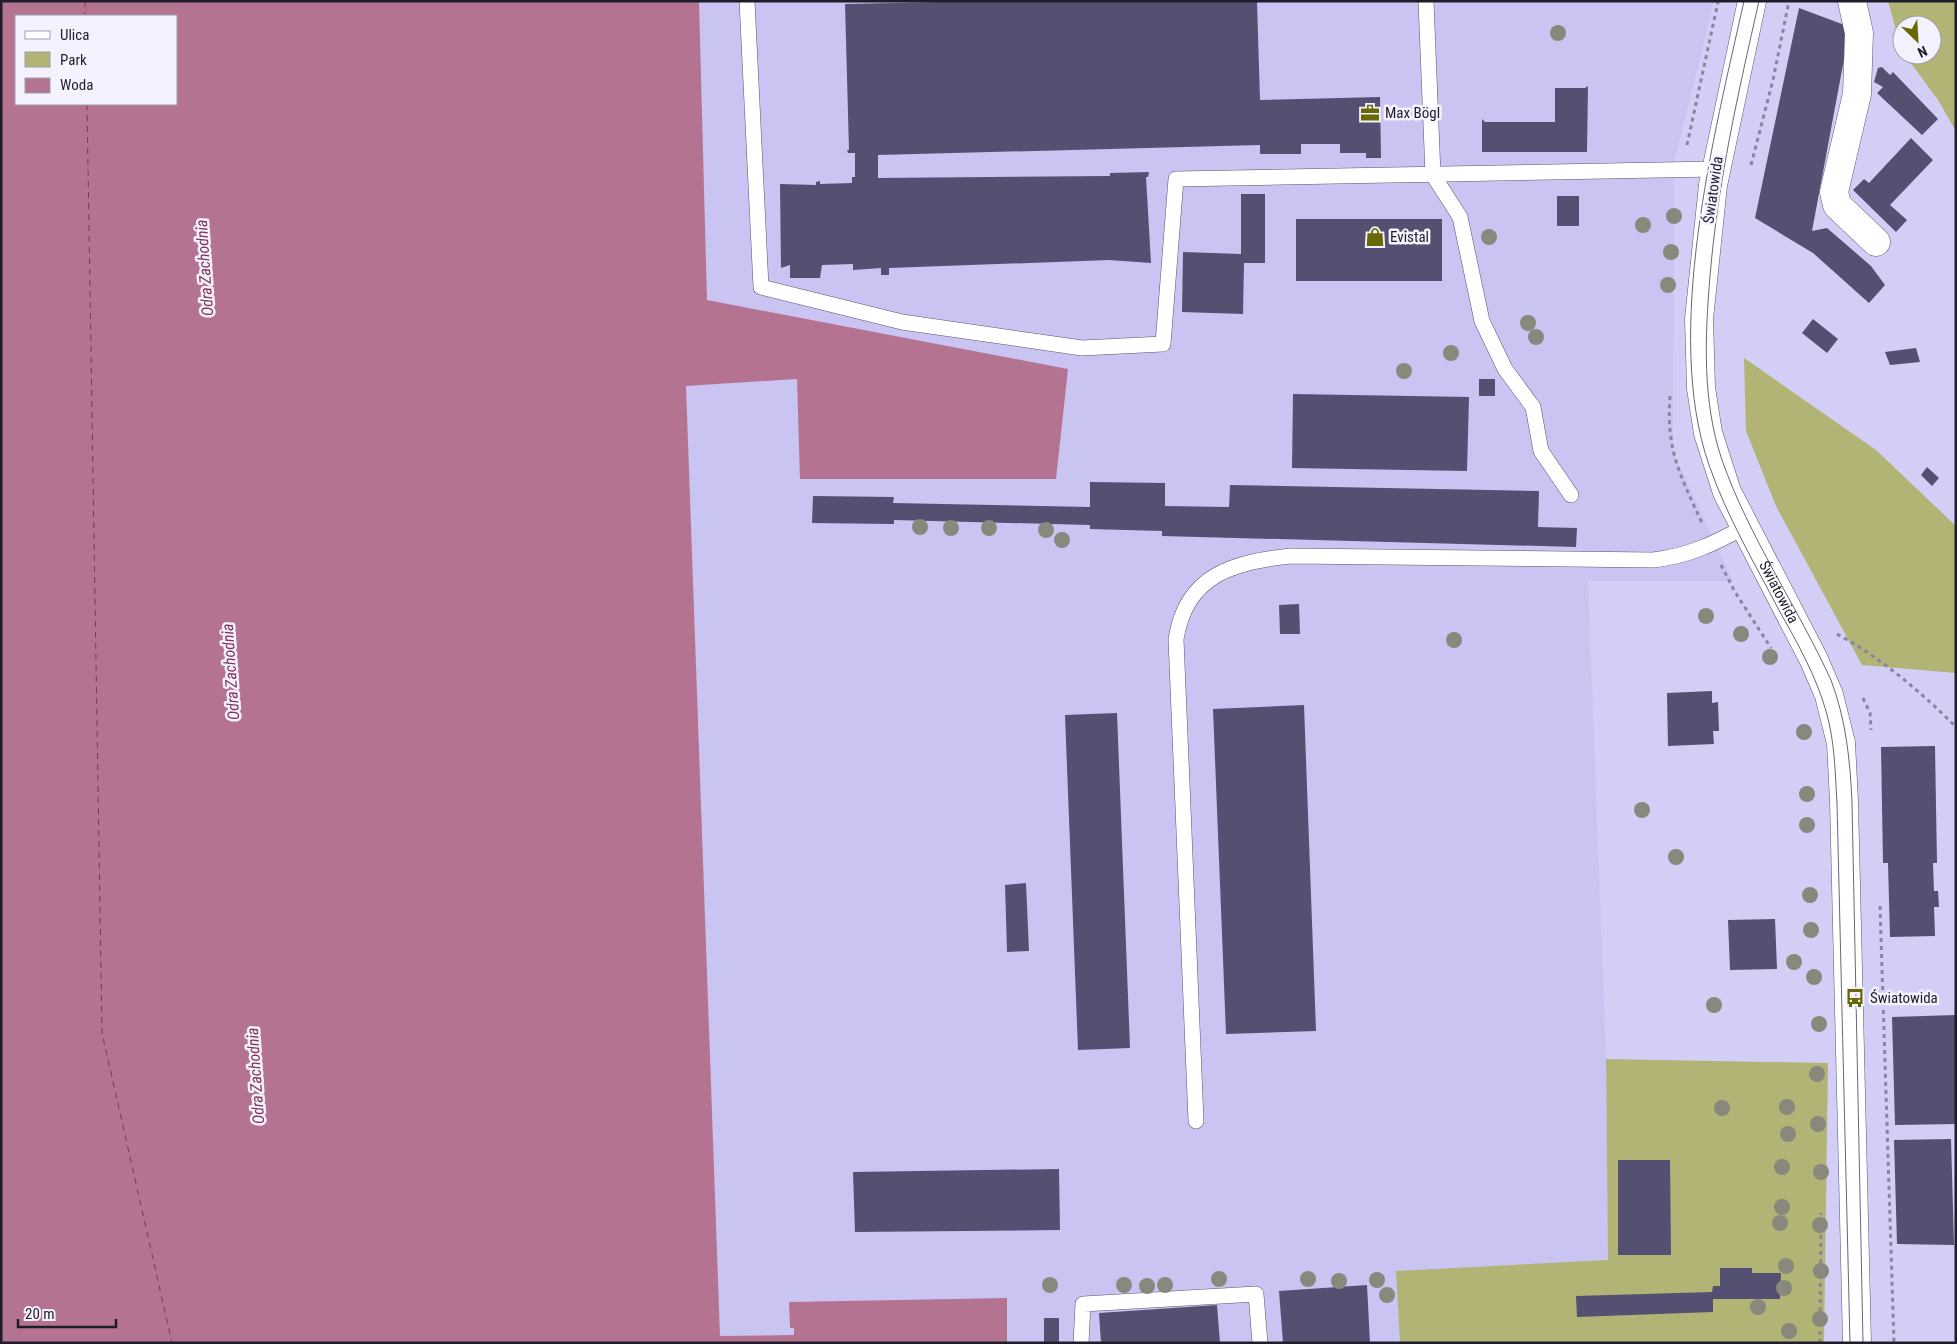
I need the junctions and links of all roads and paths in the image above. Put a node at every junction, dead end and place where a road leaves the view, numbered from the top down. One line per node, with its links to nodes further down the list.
1 (747, 1): 8 (lane)
2 (1426, 1): 8 (lane)
3 (1718, 1): 7 (path)
4 (1752, 1): 6 (street, Światowida)
5 (1852, 1): 9 (street)
6 (1715, 169): 7 (lane); 12 (street, Światowida)
7 (1683, 170): 8 (lane)
8 (1433, 175): 11 (lane)
9 (1876, 242)
10 (1670, 386): 13 (path)
11 (1571, 495)
12 (1744, 527): 13 (lane); 22 (street, Światowida)
13 (1711, 545): 15 (path); 17 (lane)
14 (1834, 632): 16 (path)
15 (1772, 650)
16 (1956, 727)
17 (1196, 1121)
18 (1821, 1205): 21 (path)
19 (1081, 1343): 20 (lane)
20 (1260, 1343)
21 (1820, 1343)
22 (1857, 1343)

